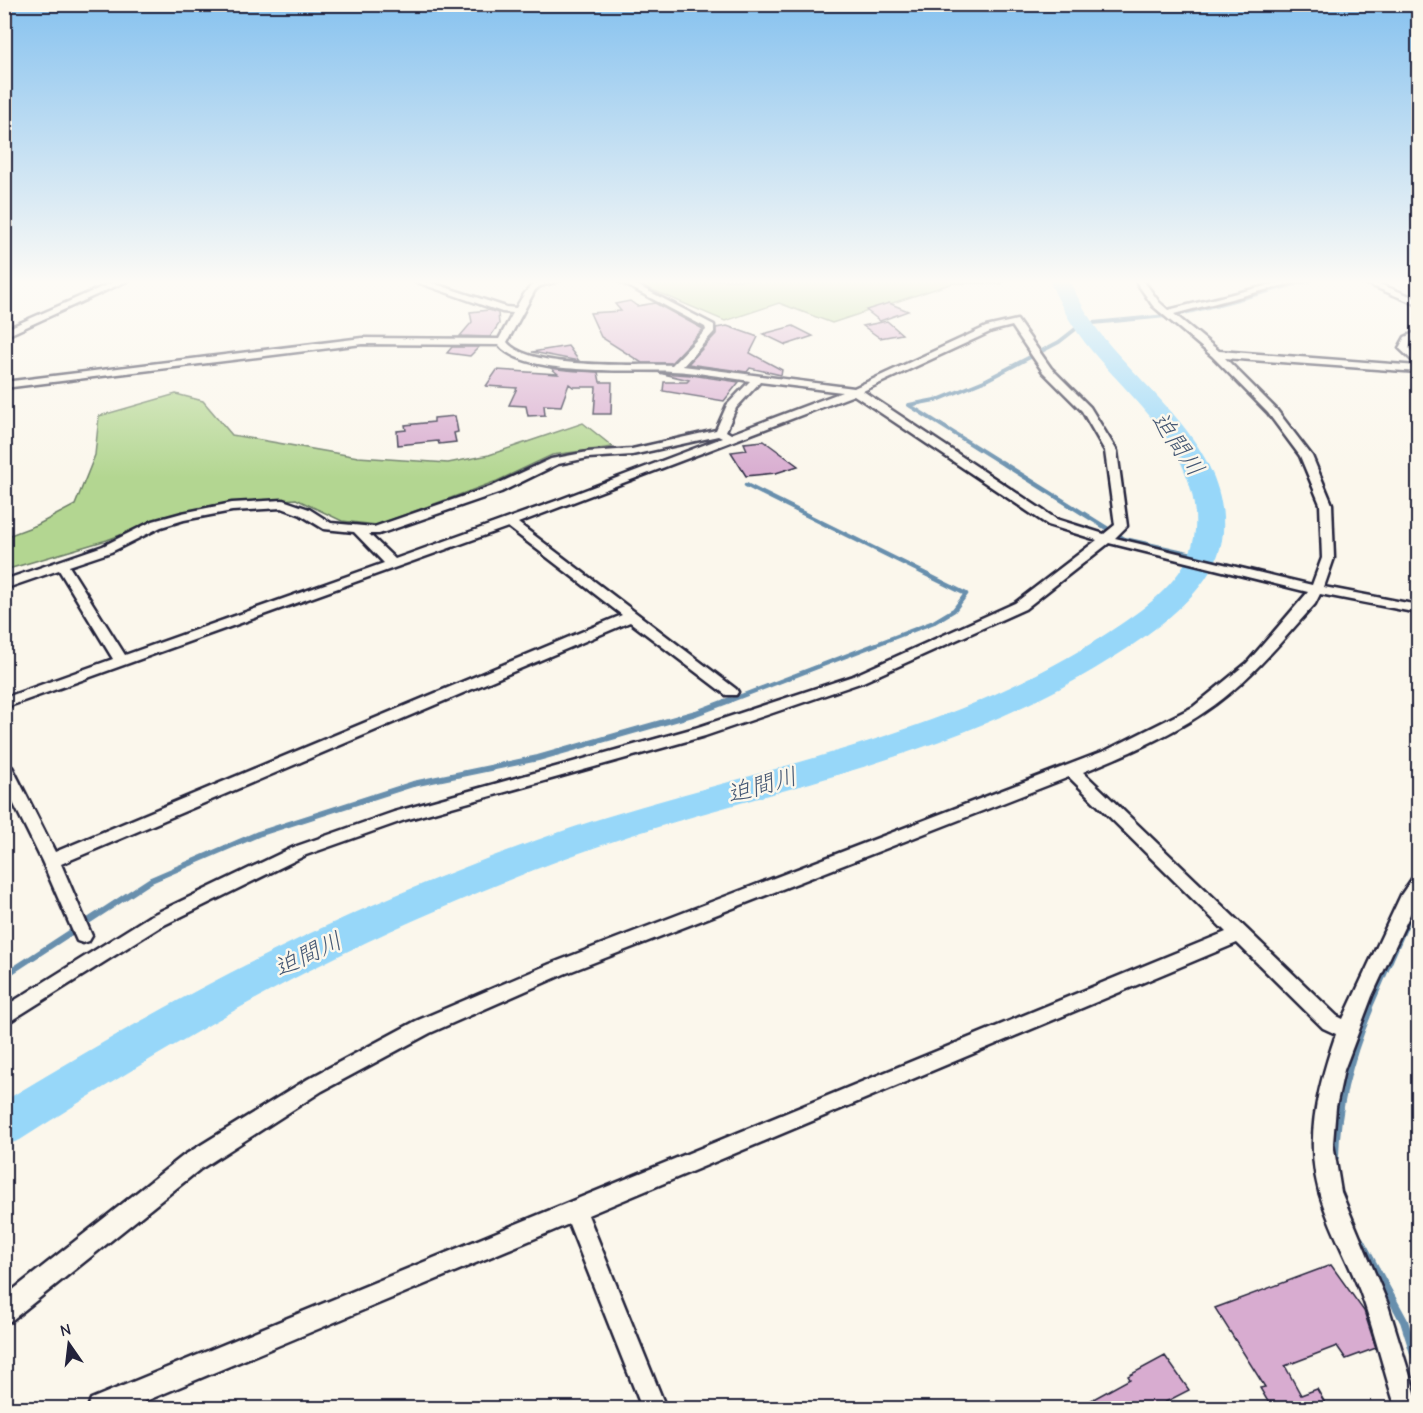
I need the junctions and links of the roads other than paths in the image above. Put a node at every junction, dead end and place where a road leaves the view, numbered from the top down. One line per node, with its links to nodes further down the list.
1 (322, 346): 13 (street)
2 (505, 346): 10 (street)
3 (696, 346): 10 (street)
4 (952, 346): 14 (street)
5 (1030, 346): 19 (street)
6 (1206, 346): 8 (street)
7 (1405, 346): 9 (street)
8 (1216, 354): 11 (street); 23 (street)
9 (1419, 363)
10 (675, 368): 12 (street)
11 (1419, 369)
12 (758, 378): 14 (street); 15 (street)
13 (4, 385)
14 (855, 391): 16 (street); 19 (street)
15 (720, 432): 16 (street); 18 (street)
16 (731, 439): 17 (street)
17 (508, 521): 20 (street); 25 (street)
18 (359, 531): 20 (street); 21 (street)
19 (1106, 540): 23 (street); 35 (street)
20 (392, 563): 26 (street)
21 (62, 565): 22 (street); 26 (street)
22 (4, 585)
23 (1316, 589): 24 (street); 30 (street)
24 (1419, 609)
25 (632, 616): 27 (street); 31 (street)
26 (122, 661): 28 (street)
27 (731, 692)
28 (4, 703)
29 (4, 766): 31 (street)
30 (1073, 771): 33 (street); 38 (street)
31 (51, 861): 34 (street)
32 (1419, 884): 36 (street)
33 (1239, 934): 36 (street); 37 (street)
34 (83, 936)
35 (4, 1017)
36 (1346, 1030): 41 (street)
37 (575, 1211): 39 (street); 40 (street)
38 (4, 1312)
39 (99, 1408)
40 (654, 1408)
41 (1408, 1408)

